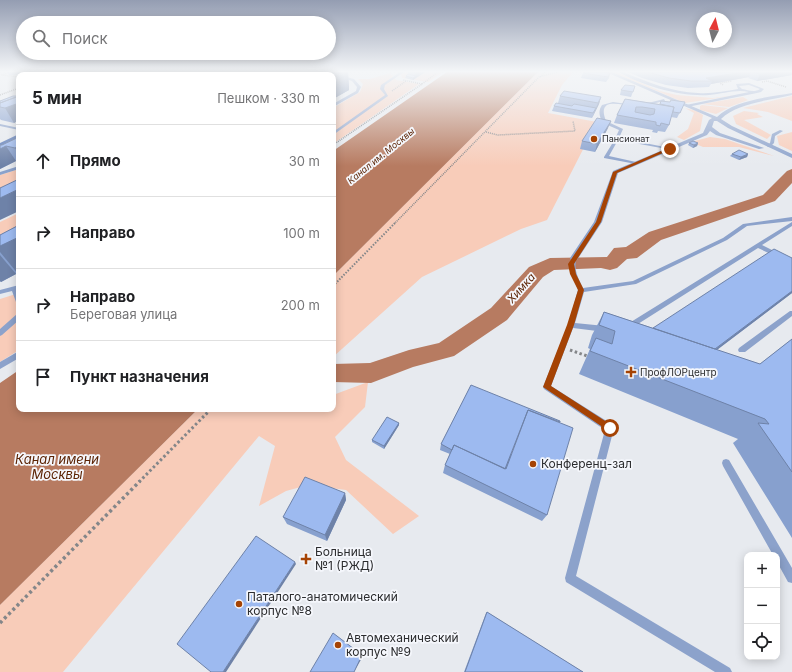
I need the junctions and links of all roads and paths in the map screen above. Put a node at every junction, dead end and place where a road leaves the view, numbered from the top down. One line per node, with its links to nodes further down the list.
1 (374, 103): 17 (lane)
2 (514, 103): 18 (path)
3 (611, 103): 22 (lane)
4 (618, 103): 5 (lane)
5 (650, 103)
6 (681, 103): 9 (street)
7 (701, 103): 9 (lane)
8 (748, 103): 10 (street)
9 (687, 106): 10 (street)
10 (718, 119): 13 (street); 14 (street)
11 (573, 121): 18 (path)
12 (0, 125): 15 (lane)
13 (709, 126): 14 (street); 19 (street); 20 (street)
14 (730, 127): 25 (street)
15 (16, 128)
16 (781, 131): 25 (lane)
17 (336, 132)
18 (485, 132): 37 (path)
19 (703, 135): 20 (street); 26 (street)
20 (724, 136): 28 (street)
21 (16, 137): 23 (main road)
22 (617, 139): 26 (lane); 29 (lane)
23 (0, 145)
24 (16, 145): 27 (main road)
25 (769, 146): 28 (street)
26 (670, 149): 29 (street)
27 (0, 153)
28 (791, 156)
29 (634, 163): 35 (street)
30 (16, 169): 31 (lane)
31 (0, 174)
32 (792, 219): 39 (lane)
33 (792, 224): 34 (lane)
34 (759, 246): 36 (lane); 45 (lane)
35 (573, 261): 39 (lane)
36 (792, 262)
37 (336, 283)
38 (16, 288): 40 (lane)
39 (581, 290): 43 (lane)
40 (0, 292)
41 (792, 313): 48 (lane)
42 (16, 319): 46 (lane)
43 (571, 325): 44 (lane); 47 (lane)
44 (614, 331)
45 (621, 332)
46 (0, 333)
47 (562, 348): 50 (path); 56 (lane)
48 (742, 350)
49 (16, 356): 51 (lane)
50 (594, 359)
51 (0, 366)
52 (208, 412): 55 (path)
53 (726, 463): 54 (lane)
54 (792, 578)
55 (0, 623)
56 (726, 672)

